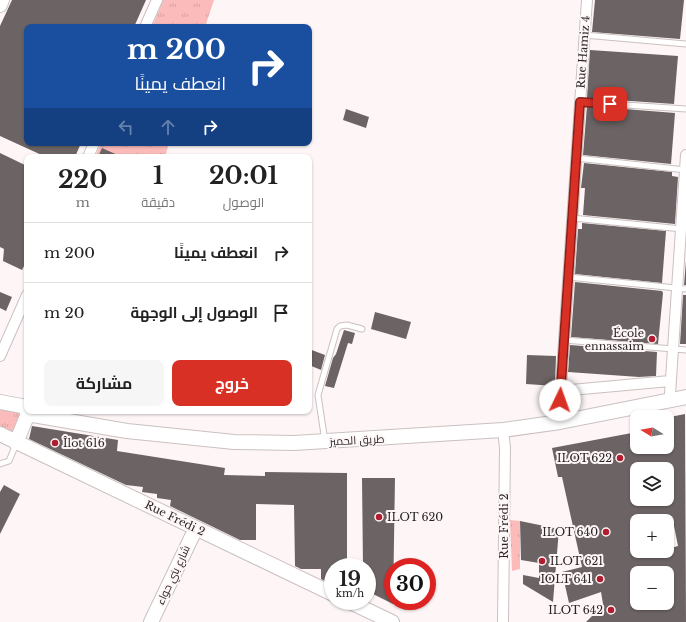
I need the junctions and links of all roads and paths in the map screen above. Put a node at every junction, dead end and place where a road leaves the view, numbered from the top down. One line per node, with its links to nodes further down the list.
1 (2, 0): 4 (main road)
2 (157, 0): 5 (street)
3 (587, 0): 6 (street, Rue Hamiz 4)
4 (0, 5)
5 (146, 24)
6 (584, 35): 7 (lane); 8 (street, Rue Hamiz 4)
7 (686, 44)
8 (580, 102): 9 (lane); 11 (street, Rue Hamiz 4)
9 (686, 109)
10 (686, 155): 12 (street)
11 (576, 158): 12 (lane); 13 (street, Rue Hamiz 4)
12 (686, 170): 14 (street)
13 (572, 218): 14 (lane); 15 (street, Rue Hamiz 4)
14 (684, 229): 16 (street)
15 (568, 277): 16 (lane); 19 (street, Rue Hamiz 4)
16 (681, 289): 20 (street)
17 (24, 302): 22 (street)
18 (362, 329): 35 (lane)
19 (563, 340): 20 (lane); 24 (street, Rue Hamiz 4)
20 (673, 348): 21 (lane); 23 (street)
21 (686, 350)
22 (0, 356)
23 (670, 387): 24 (street); 25 (main road, طريق الحميز); 32 (main road, طريق الحميز)
24 (560, 391): 32 (street, Rue Hamiz 4)
25 (686, 391)
26 (686, 397): 33 (main road, طريق الحميز)
27 (0, 402): 28 (main road, طريق الحميز)
28 (24, 410)
29 (27, 414): 36 (main road)
30 (43, 414): 33 (main road, طريق الحميز)
31 (66, 414): 35 (main road, طريق الحميز)
32 (558, 416): 35 (main road, طريق الحميز)
33 (503, 430): 43 (street, Rue Frédi 2)
34 (0, 434): 36 (main road, Rue Frédi 2)
35 (324, 435)
36 (16, 443): 37 (lane); 38 (main road, Rue Frédi 2)
37 (0, 464)
38 (196, 528): 39 (main road, Rue Frédi 2); 41 (main road, شارع بني حواء)
39 (324, 590)
40 (367, 610): 42 (main road)
41 (151, 622)
42 (392, 622)
43 (503, 622)

